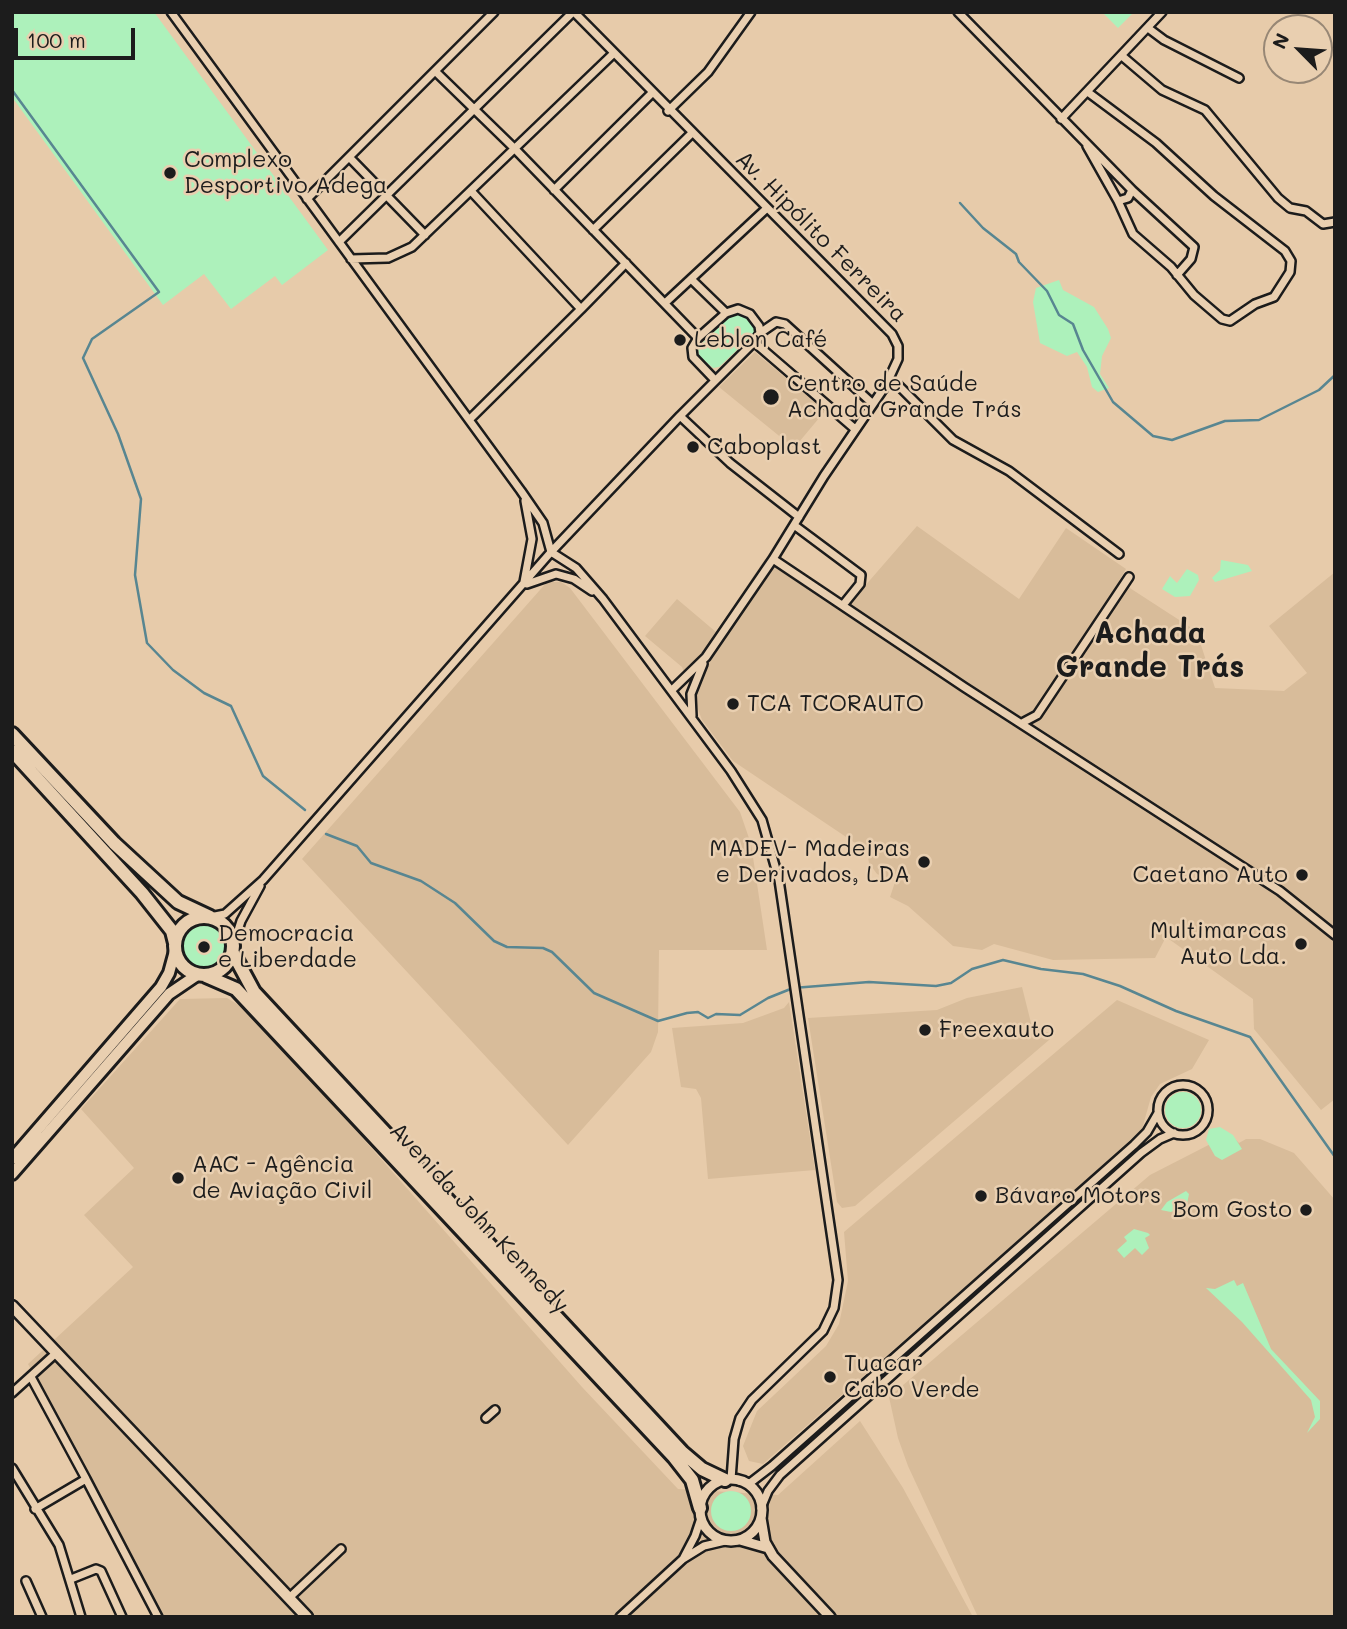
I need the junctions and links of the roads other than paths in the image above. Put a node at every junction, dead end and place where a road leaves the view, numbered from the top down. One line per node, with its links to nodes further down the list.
1 (171, 12): 25 (street)
2 (494, 12): 10 (street)
3 (574, 12): 8 (street, Av. Hipólito Ferreira); 14 (street)
4 (751, 12): 15 (street)
5 (958, 12): 16 (street)
6 (1162, 12): 7 (street)
7 (1148, 28): 9 (street); 11 (street)
8 (614, 53): 13 (street, Av. Hipólito Ferreira); 19 (street)
9 (1122, 56): 12 (street); 28 (street)
10 (436, 72): 14 (street); 20 (street)
11 (1239, 78)
12 (1088, 93): 16 (street); 34 (street)
13 (652, 94): 15 (street, Av. Hipólito Ferreira); 21 (street)
14 (475, 111): 19 (street); 24 (street)
15 (668, 111): 17 (street, Av. Hipólito Ferreira)
16 (1061, 119): 18 (street)
17 (691, 134): 27 (street, Av. Hipólito Ferreira); 29 (street)
18 (1087, 146): 22 (street); 26 (street)
19 (514, 148): 21 (street); 23 (street)
20 (350, 158): 24 (street); 25 (street)
21 (554, 190): 29 (street)
22 (1132, 190): 26 (street); 34 (street)
23 (471, 191): 30 (street); 37 (street)
24 (387, 196): 30 (street); 31 (street)
25 (307, 199): 31 (street)
26 (1118, 201): 34 (street)
27 (766, 209): 35 (street); 43 (street, Av. Hipólito Ferreira)
28 (1335, 222)
29 (593, 230): 33 (street)
30 (425, 235): 32 (street)
31 (339, 242): 32 (street)
32 (351, 259): 46 (street)
33 (626, 263): 36 (street); 37 (street)
34 (1177, 275)
35 (691, 279): 36 (street); 38 (street)
36 (665, 303): 40 (street)
37 (581, 309): 46 (street)
38 (726, 313): 39 (street); 40 (street)
39 (760, 333): 41 (street); 44 (street)
40 (698, 338): 42 (street)
41 (754, 342): 42 (street); 47 (street)
42 (715, 380): 45 (street)
43 (886, 386): 44 (street, Av. Hipólito Ferreira); 52 (street)
44 (873, 404): 47 (street, Av. Hipólito Ferreira)
45 (680, 416): 49 (street); 51 (street)
46 (470, 419): 48 (street)
47 (855, 429): 49 (street, Av. Hipólito Ferreira)
48 (521, 491): 51 (street); 55 (street)
49 (799, 517): 50 (street, Av. Hipólito Ferreira)
50 (794, 525): 53 (street, Av. Hipólito Ferreira); 57 (street)
51 (551, 552): 55 (street); 56 (street)
52 (1119, 554)
53 (773, 559): 57 (street); 58 (street, Av. Hipólito Ferreira)
54 (1129, 577): 61 (street)
55 (523, 586): 56 (street); 64 (street)
56 (603, 599): 59 (street)
57 (843, 605): 61 (street)
58 (706, 657): 59 (street); 60 (street)
59 (672, 691): 60 (street)
60 (695, 723): 82 (street)
61 (1022, 723): 66 (street)
62 (12, 734): 65 (highway)
63 (12, 751): 67 (highway)
64 (263, 880): 65 (street); 68 (street)
65 (210, 917): 67 (highway); 68 (highway)
66 (1335, 935)
67 (175, 947): 69 (highway); 72 (main road)
68 (234, 948): 69 (highway); 82 (highway, Avenida John Kennedy)
69 (201, 976): 73 (main road); 86 (highway, Avenida John Kennedy)
70 (1158, 1113): 71 (street); 71 (street); 82 (street)
71 (1174, 1133): 85 (street)
72 (12, 1159)
73 (12, 1174)
74 (12, 1306): 75 (main road)
75 (55, 1354): 76 (street); 94 (main road)
76 (31, 1377): 77 (street); 81 (street)
77 (12, 1392)
78 (495, 1410): 79 (street)
79 (486, 1418)
80 (12, 1468): 83 (street)
81 (86, 1479): 84 (street); 98 (street)
82 (732, 1480): 85 (street); 86 (street)
83 (15, 1483): 84 (street)
84 (36, 1509): 92 (street)
85 (761, 1512): 87 (street); 89 (street)
86 (700, 1513): 88 (street); 91 (street)
87 (740, 1539): 88 (street); 89 (street)
88 (725, 1541): 91 (street)
89 (768, 1548): 101 (street)
90 (341, 1549): 94 (street)
91 (683, 1559): 100 (street)
92 (71, 1579): 96 (street); 97 (street)
93 (26, 1581): 95 (street)
94 (289, 1598): 99 (main road)
95 (42, 1617)
96 (81, 1617)
97 (122, 1617)
98 (158, 1617)
99 (307, 1617)
100 (620, 1617)
101 (830, 1617)

